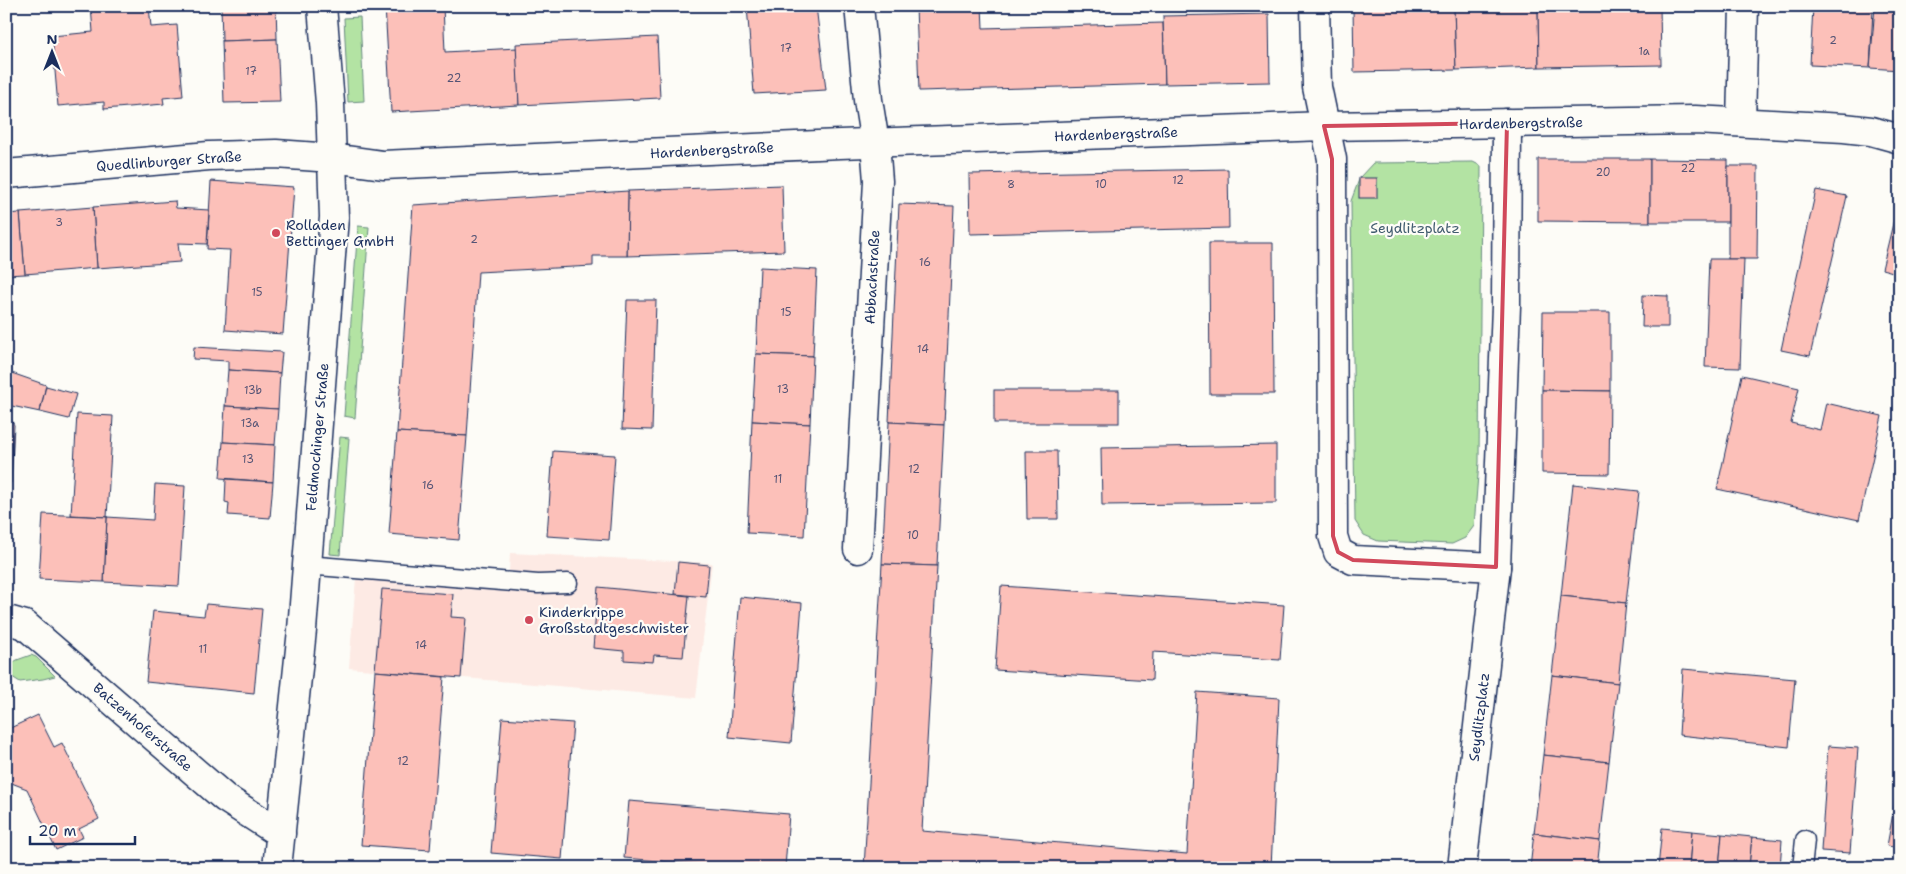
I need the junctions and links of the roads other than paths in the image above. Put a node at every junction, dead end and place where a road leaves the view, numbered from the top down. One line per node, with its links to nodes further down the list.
1 (322, 6): 10 (street, Feldmochinger Straße)
2 (859, 6): 9 (street, Abbachstraße)
3 (1314, 6): 7 (street)
4 (1744, 6): 5 (street)
5 (1741, 122): 6 (street, Hardenbergstraße); 8 (street, Hardenbergstraße)
6 (1508, 123): 7 (street, Hardenbergstraße); 14 (street, Seydlitzplatz)
7 (1324, 126): 9 (street, Hardenbergstraße); 14 (street)
8 (1900, 139)
9 (875, 143): 10 (street, Hardenbergstraße); 12 (street, Abbachstraße)
10 (332, 158): 11 (street, Quedlinburger Straße); 13 (street, Feldmochinger Straße)
11 (6, 174)
12 (858, 549)
13 (306, 565): 15 (lane); 17 (street, Feldmochinger Straße)
14 (1496, 567): 20 (street, Seydlitzplatz)
15 (568, 583)
16 (6, 622): 17 (street, Batzenhoferstraße)
17 (281, 834): 19 (street, Feldmochinger Straße)
18 (1805, 840): 21 (lane)
19 (277, 868)
20 (1462, 868)
21 (1802, 868)

